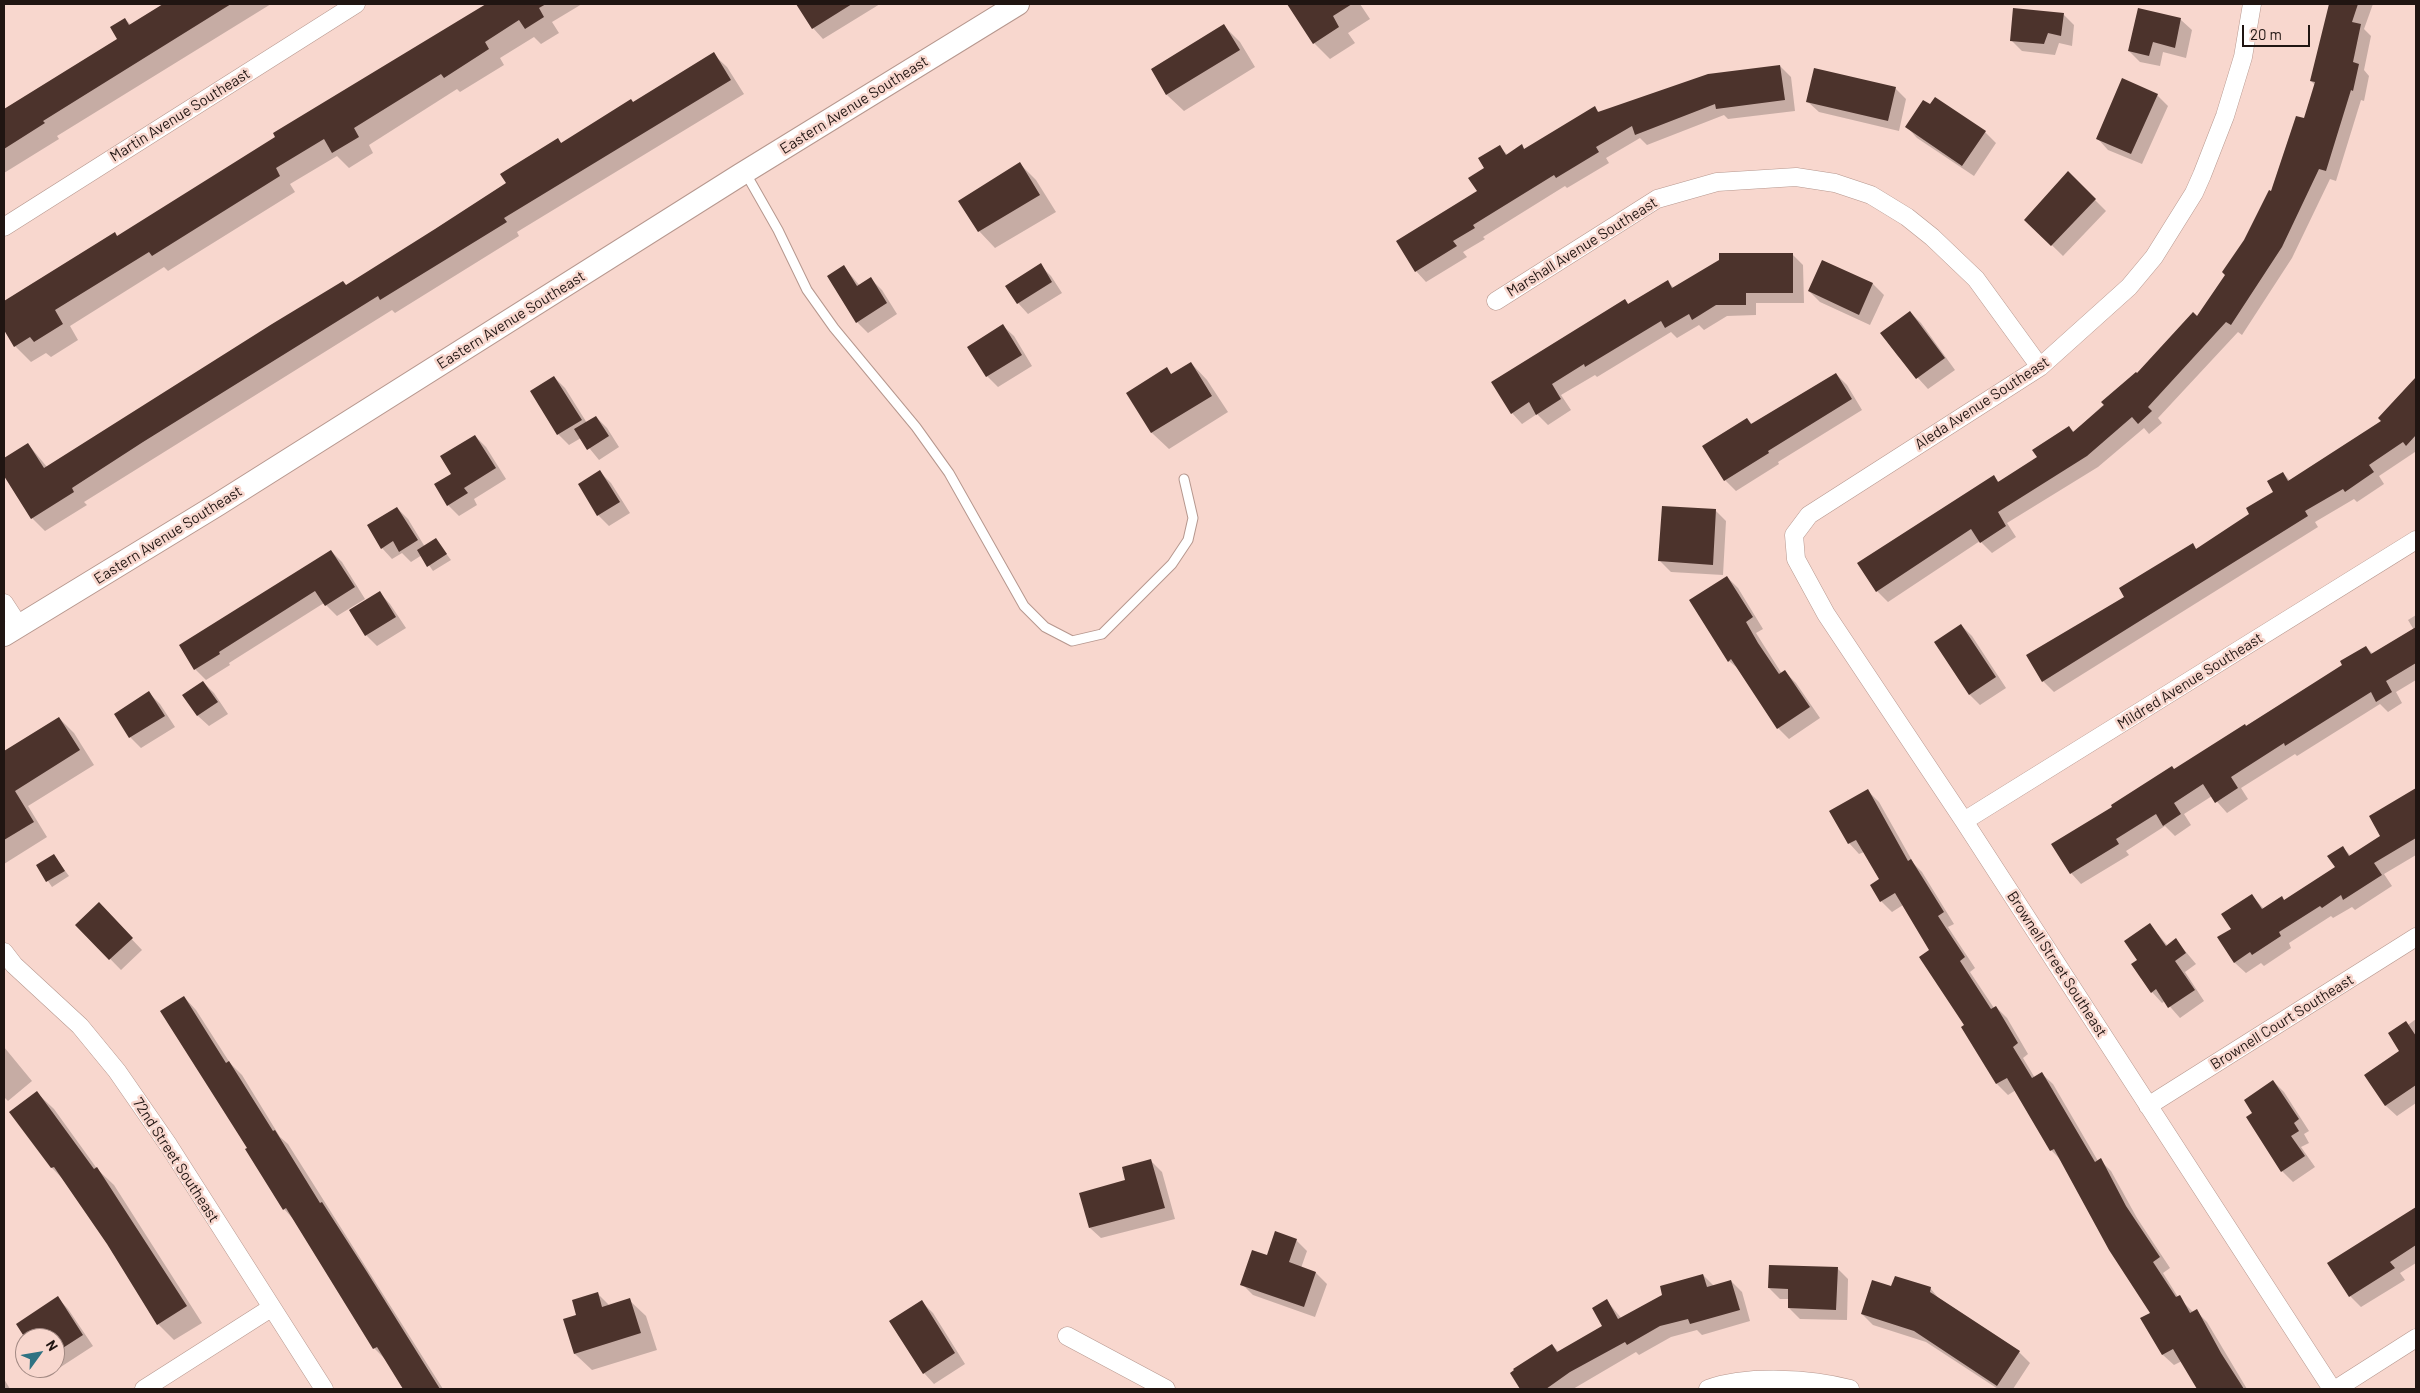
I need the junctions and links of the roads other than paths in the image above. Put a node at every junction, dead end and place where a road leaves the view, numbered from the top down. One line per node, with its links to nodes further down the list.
1 (356, 4): 5 (street, Martin Avenue Southeast)
2 (1018, 4): 4 (street, Eastern Avenue Southeast)
3 (2252, 4): 7 (street, Aleda Avenue Southeast)
4 (744, 172): 8 (lane); 12 (street, Eastern Avenue Southeast)
5 (4, 227)
6 (1496, 301): 7 (street, Marshall Avenue Southeast)
7 (2040, 367): 9 (street, Aleda Avenue Southeast)
8 (1184, 479)
9 (1794, 535): 13 (street, Brownell Street Southeast)
10 (2416, 540): 13 (street, Mildred Avenue Southeast)
11 (4, 603): 12 (street)
12 (11, 631)
13 (1964, 821): 16 (street, Brownell Street Southeast)
14 (2416, 937): 16 (street, Brownell Court Southeast)
15 (4, 952): 17 (street, 72nd Street Southeast)
16 (2148, 1106): 25 (street, Brownell Street Southeast)
17 (271, 1308): 20 (street); 21 (street, 72nd Street Southeast)
18 (1067, 1336): 22 (street)
19 (2416, 1338): 26 (street)
20 (144, 1389)
21 (324, 1389)
22 (1166, 1389)
23 (1708, 1389): 24 (street)
24 (1850, 1389)
25 (2332, 1389)
26 (2336, 1389)

